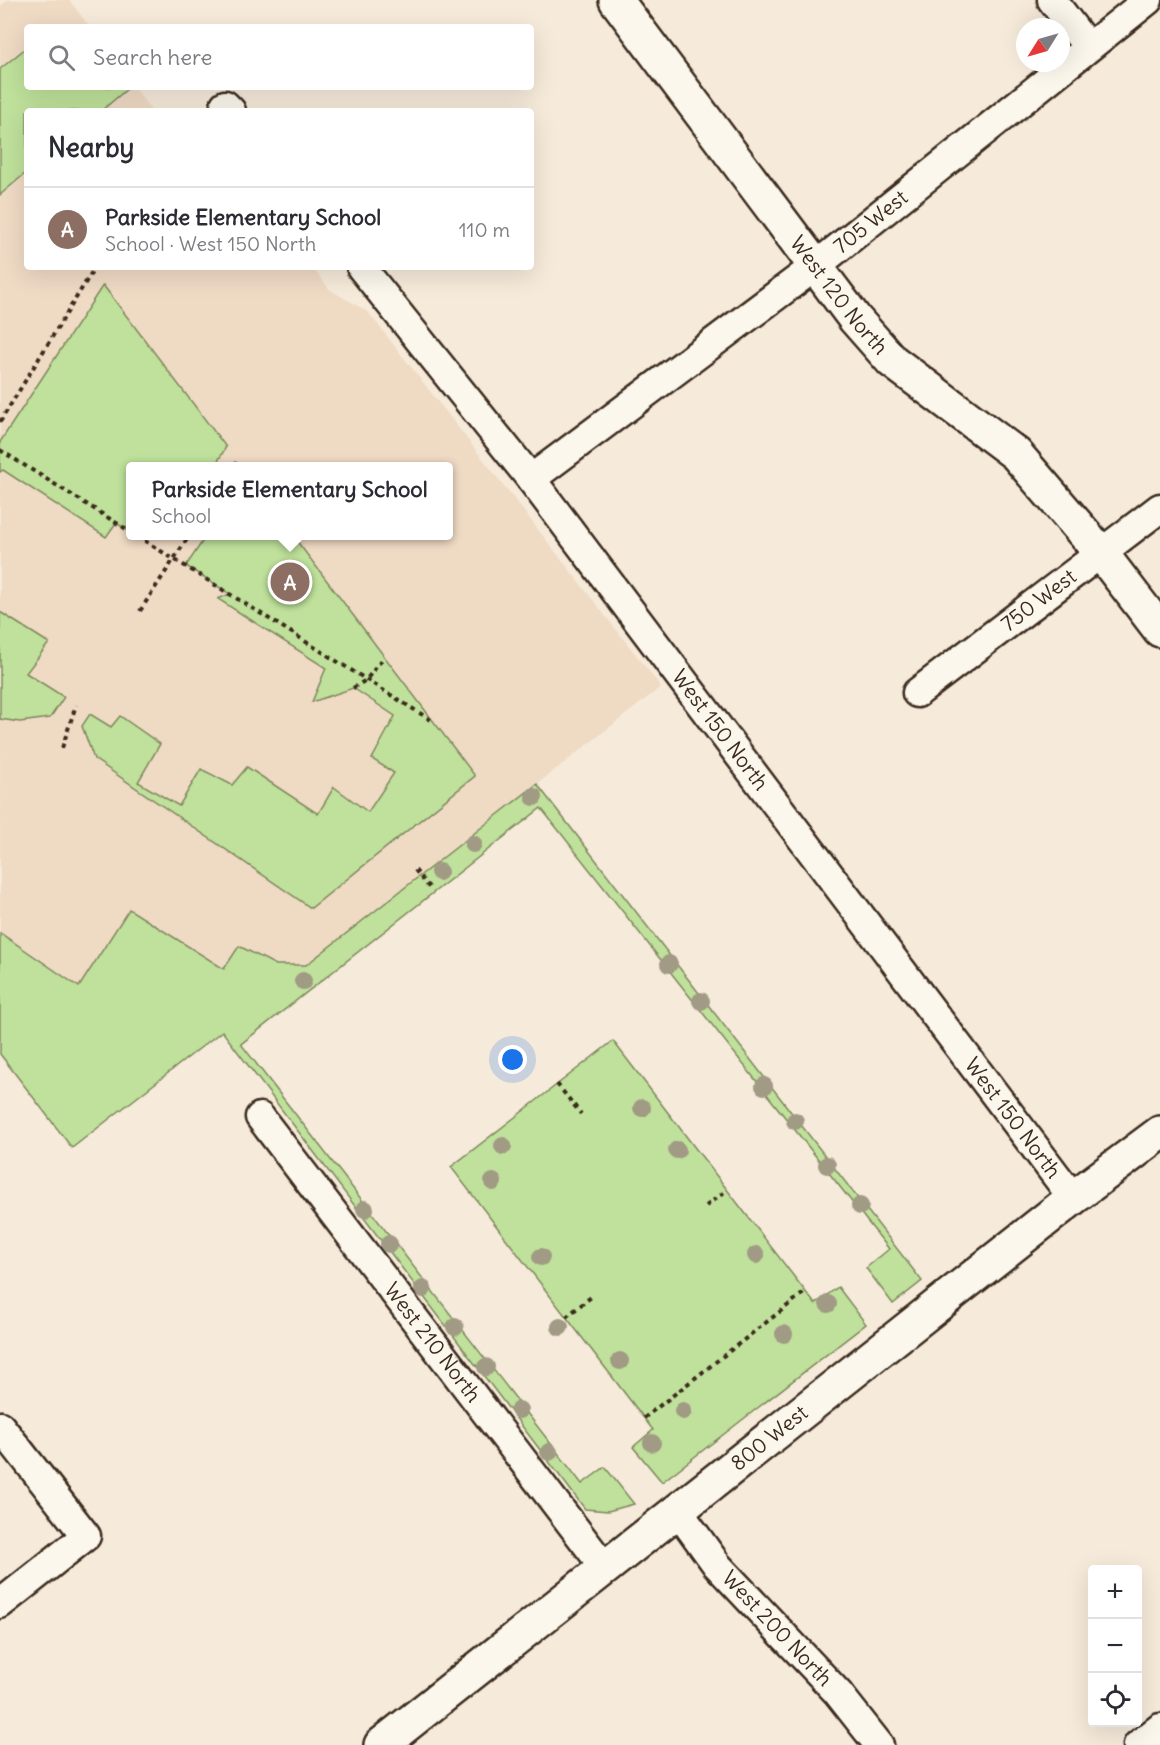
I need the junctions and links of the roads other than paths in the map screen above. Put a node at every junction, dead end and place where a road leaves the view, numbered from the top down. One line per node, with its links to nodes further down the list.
1 (616, 0): 5 (street, West 120 North)
2 (1052, 0): 4 (street)
3 (1148, 0): 4 (street, 705 West)
4 (1088, 47): 5 (street, 705 West)
5 (817, 265): 7 (street, 705 West); 9 (street, West 120 North)
6 (364, 270): 7 (street, West 150 North)
7 (531, 479): 14 (street, West 150 North)
8 (1160, 508): 9 (street, 750 West)
9 (1101, 552): 10 (street, West 120 North); 11 (street, 750 West)
10 (1160, 630)
11 (917, 693)
12 (260, 1117): 17 (street, West 210 North)
13 (1160, 1132): 14 (street, 800 West)
14 (1073, 1198): 16 (street, 800 West)
15 (0, 1426): 18 (street)
16 (678, 1511): 17 (street, 800 West); 21 (street, West 200 North)
17 (605, 1568): 20 (street, 800 West)
18 (0, 1604)
19 (1160, 1728): 22 (street)
20 (381, 1745)
21 (879, 1745)
22 (1138, 1745)

